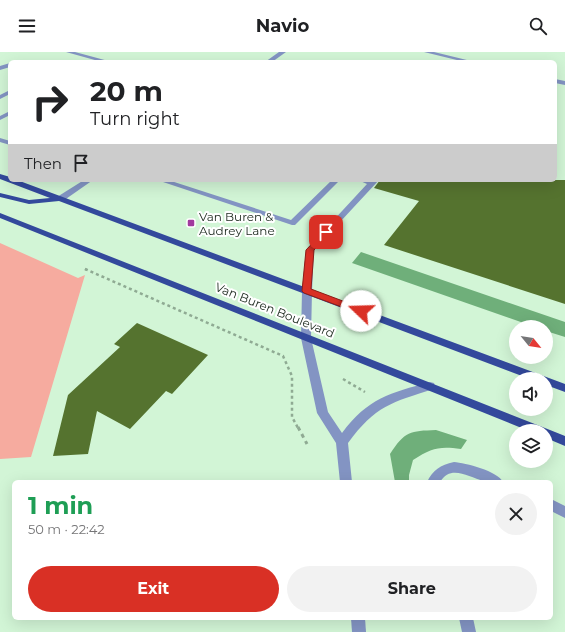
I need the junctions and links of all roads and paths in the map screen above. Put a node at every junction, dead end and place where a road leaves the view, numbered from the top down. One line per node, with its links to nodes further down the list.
1 (69, 52): 4 (street)
2 (283, 52): 7 (street)
3 (427, 52): 8 (street)
4 (86, 56): 5 (street); 6 (street)
5 (78, 60)
6 (101, 60)
7 (271, 60)
8 (463, 60)
9 (16, 182): 15 (main road)
10 (86, 182): 15 (street)
11 (167, 182): 12 (street)
12 (334, 182)
13 (372, 182): 18 (street)
14 (0, 195): 15 (main road)
15 (60, 199): 18 (main road)
16 (0, 215): 19 (main road, Van Buren Boulevard)
17 (80, 267): 30 (path)
18 (307, 291): 19 (street); 20 (main road)
19 (306, 338): 23 (main road, Van Buren Boulevard); 29 (street)
20 (522, 372)
21 (343, 379): 25 (path)
22 (553, 384): 24 (main road)
23 (430, 386): 26 (main road, Van Buren Boulevard); 29 (street)
24 (565, 388)
25 (368, 393)
26 (524, 424)
27 (553, 436): 28 (main road)
28 (565, 441)
29 (342, 442): 31 (street)
30 (307, 444)
31 (346, 480)
32 (434, 480): 33 (street)
33 (492, 480)
34 (553, 507): 35 (street)
35 (565, 512)
36 (358, 620): 38 (street)
37 (466, 620): 39 (street)
38 (359, 632)
39 (469, 632)

